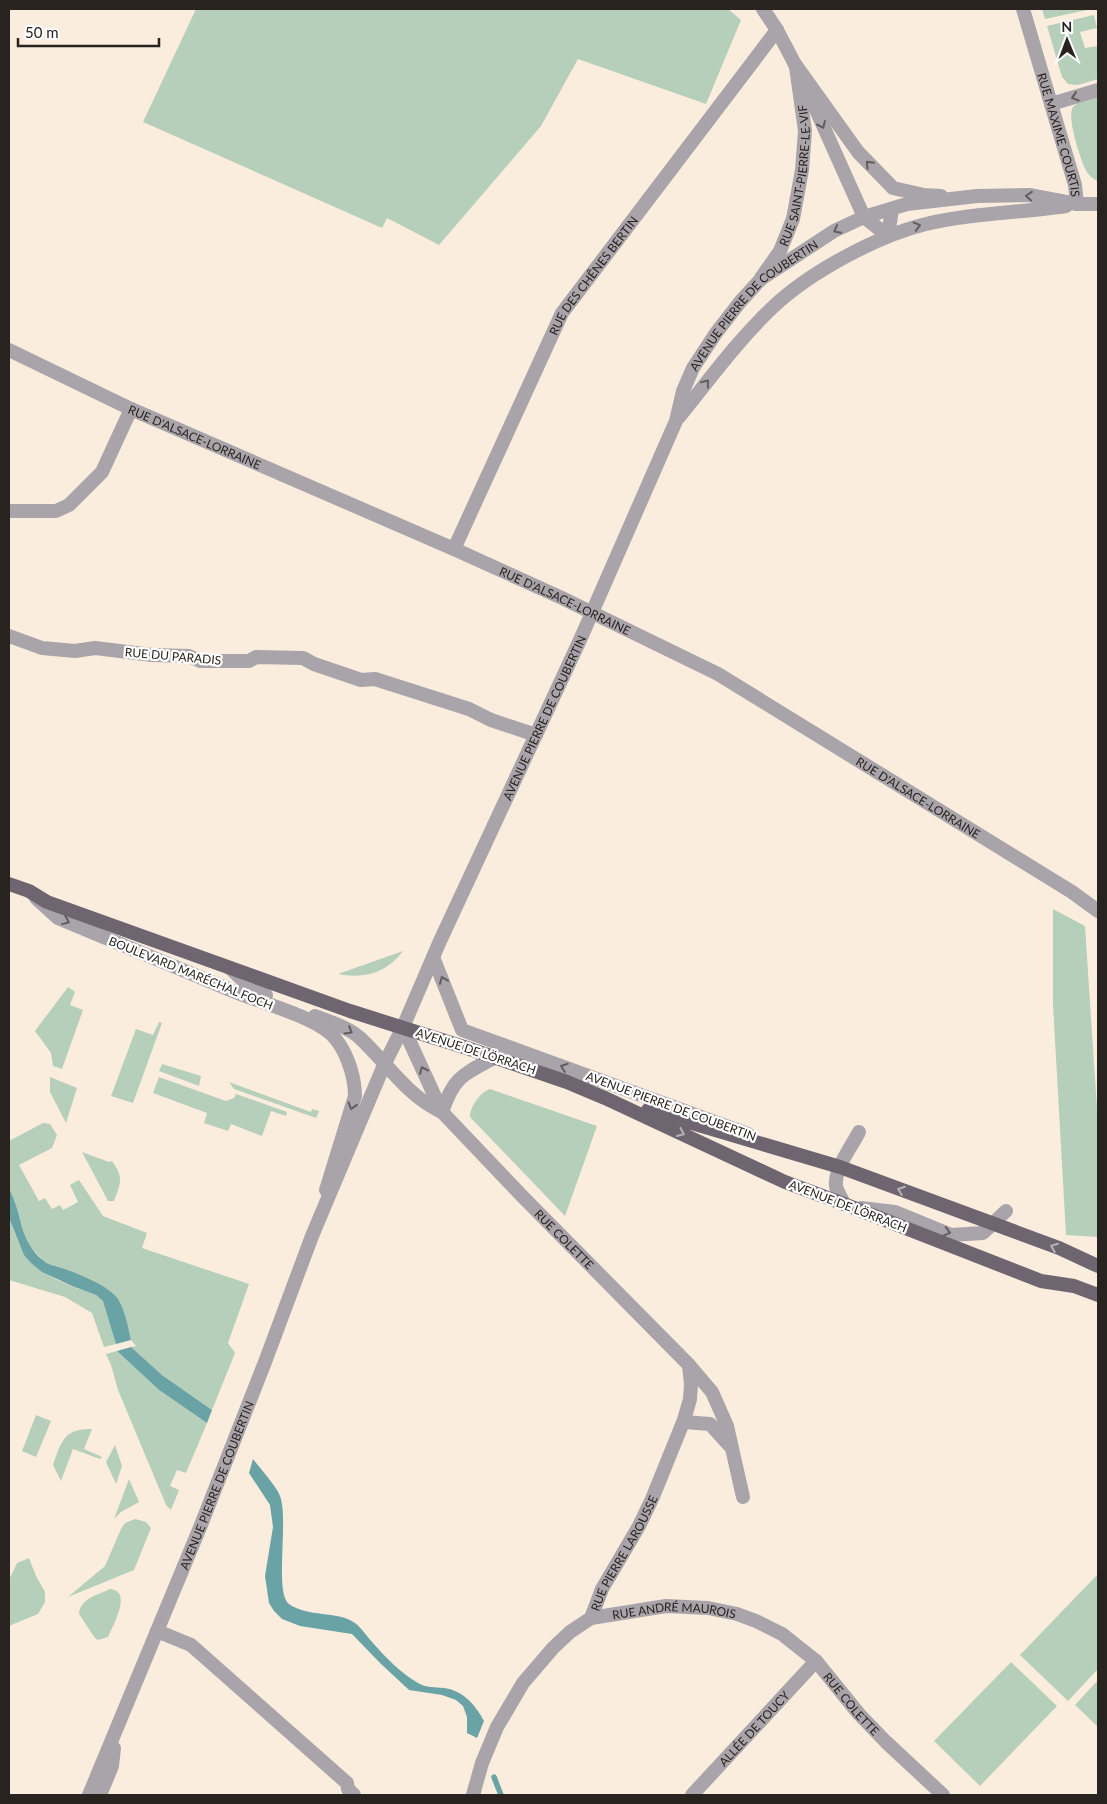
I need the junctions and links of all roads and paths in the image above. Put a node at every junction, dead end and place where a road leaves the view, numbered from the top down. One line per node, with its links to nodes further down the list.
1 (763, 9): 3 (street, RUE SAINT-PIERRE-LE-VIF)
2 (1023, 9): 6 (street, RUE MAXIME COURTIS)
3 (777, 30): 4 (street, RUE SAINT-PIERRE-LE-VIF); 19 (street, RUE DES CHÊNES BERTIN)
4 (795, 64): 7 (street, RUE SAINT-PIERRE-LE-VIF, one-way to 4); 12 (street, RUE SAINT-PIERRE-LE-VIF, one-way to 12); 14 (street, RUE SAINT-PIERRE-LE-VIF)
5 (1098, 90): 6 (street, one-way to 6)
6 (1051, 104): 9 (street, RUE MAXIME COURTIS)
7 (893, 188): 8 (street); 11 (street)
8 (977, 196): 9 (street, AVENUE PIERRE DE COUBERTIN, one-way to 8); 11 (street, AVENUE PIERRE DE COUBERTIN)
9 (1077, 204): 10 (street); 13 (street, AVENUE PIERRE DE COUBERTIN, one-way to 9)
10 (1098, 204)
11 (892, 209): 12 (street, AVENUE PIERRE DE COUBERTIN); 13 (street)
12 (864, 217): 13 (street); 14 (street, AVENUE PIERRE DE COUBERTIN, one-way to 14)
13 (888, 236): 17 (street, AVENUE PIERRE DE COUBERTIN, one-way to 13)
14 (761, 279): 17 (street, AVENUE PIERRE DE COUBERTIN)
15 (9, 350): 16 (street, RUE D'ALSACE-LORRAINE)
16 (132, 410): 18 (street); 19 (street, RUE D'ALSACE-LORRAINE)
17 (676, 421): 20 (street, AVENUE PIERRE DE COUBERTIN)
18 (9, 511)
19 (454, 549): 20 (street, RUE D'ALSACE-LORRAINE)
20 (592, 613): 22 (street, AVENUE PIERRE DE COUBERTIN); 25 (street, RUE D'ALSACE-LORRAINE)
21 (9, 636): 22 (street, RUE DU PARADIS)
22 (536, 735): 26 (street, AVENUE PIERRE DE COUBERTIN)
23 (9, 884): 24 (main road, BOULEVARD MARÉCHAL FOCH)
24 (29, 891): 27 (main road, BOULEVARD MARÉCHAL FOCH); 30 (street, BOULEVARD MARÉCHAL FOCH, one-way to 30)
25 (1097, 908)
26 (433, 957): 28 (street, AVENUE PIERRE DE COUBERTIN); 35 (street, AVENUE PIERRE DE COUBERTIN, one-way to 26)
27 (230, 968): 28 (main road, BOULEVARD MARÉCHAL FOCH); 31 (street, BOULEVARD MARÉCHAL FOCH, one-way to 31)
28 (404, 1027): 29 (main road, AVENUE DE LÖRRACH); 31 (street, AVENUE PIERRE DE COUBERTIN); 33 (street, RUE COLETTE, one-way to 28)
29 (496, 1057): 32 (main road, AVENUE DE LÖRRACH); 33 (street)
30 (347, 1059): 39 (street, AVENUE PIERRE DE COUBERTIN, one-way to 39)
31 (384, 1065): 33 (street, RUE COLETTE); 39 (street, AVENUE PIERRE DE COUBERTIN)
32 (605, 1098): 35 (main road, AVENUE DE LÖRRACH); 36 (main road, AVENUE DE LÖRRACH, one-way to 36)
33 (442, 1112): 42 (street, RUE COLETTE)
34 (859, 1132): 35 (street)
35 (840, 1167): 36 (street); 38 (main road, AVENUE DE LÖRRACH, one-way to 35)
36 (848, 1205): 38 (street, one-way to 38); 41 (main road, AVENUE DE LÖRRACH)
37 (1006, 1212): 38 (street)
38 (993, 1224): 40 (main road, AVENUE DE LÖRRACH, one-way to 38)
39 (312, 1236): 48 (street, AVENUE PIERRE DE COUBERTIN)
40 (1098, 1266)
41 (1098, 1295)
42 (688, 1365): 43 (street, RUE PIERRE LAROUSSE); 44 (street, RUE COLETTE)
43 (684, 1422): 44 (street); 46 (street, RUE PIERRE LAROUSSE)
44 (731, 1446): 45 (street, RUE COLETTE)
45 (743, 1497)
46 (590, 1618): 47 (street, RUE ANDRÉ MAUROIS); 54 (street, RUE PIERRE LAROUSSE)
47 (756, 1621): 49 (street, RUE COLETTE)
48 (157, 1631): 50 (street, AVENUE PIERRE DE COUBERTIN); 53 (street)
49 (816, 1661): 55 (street, ALLÉE DE TOUCY); 56 (street, RUE COLETTE)
50 (115, 1732): 51 (street, AVENUE PIERRE DE COUBERTIN); 52 (street, AVENUE PIERRE DE COUBERTIN)
51 (89, 1795)
52 (100, 1795)
53 (354, 1795)
54 (473, 1795)
55 (692, 1795)
56 (941, 1795)

